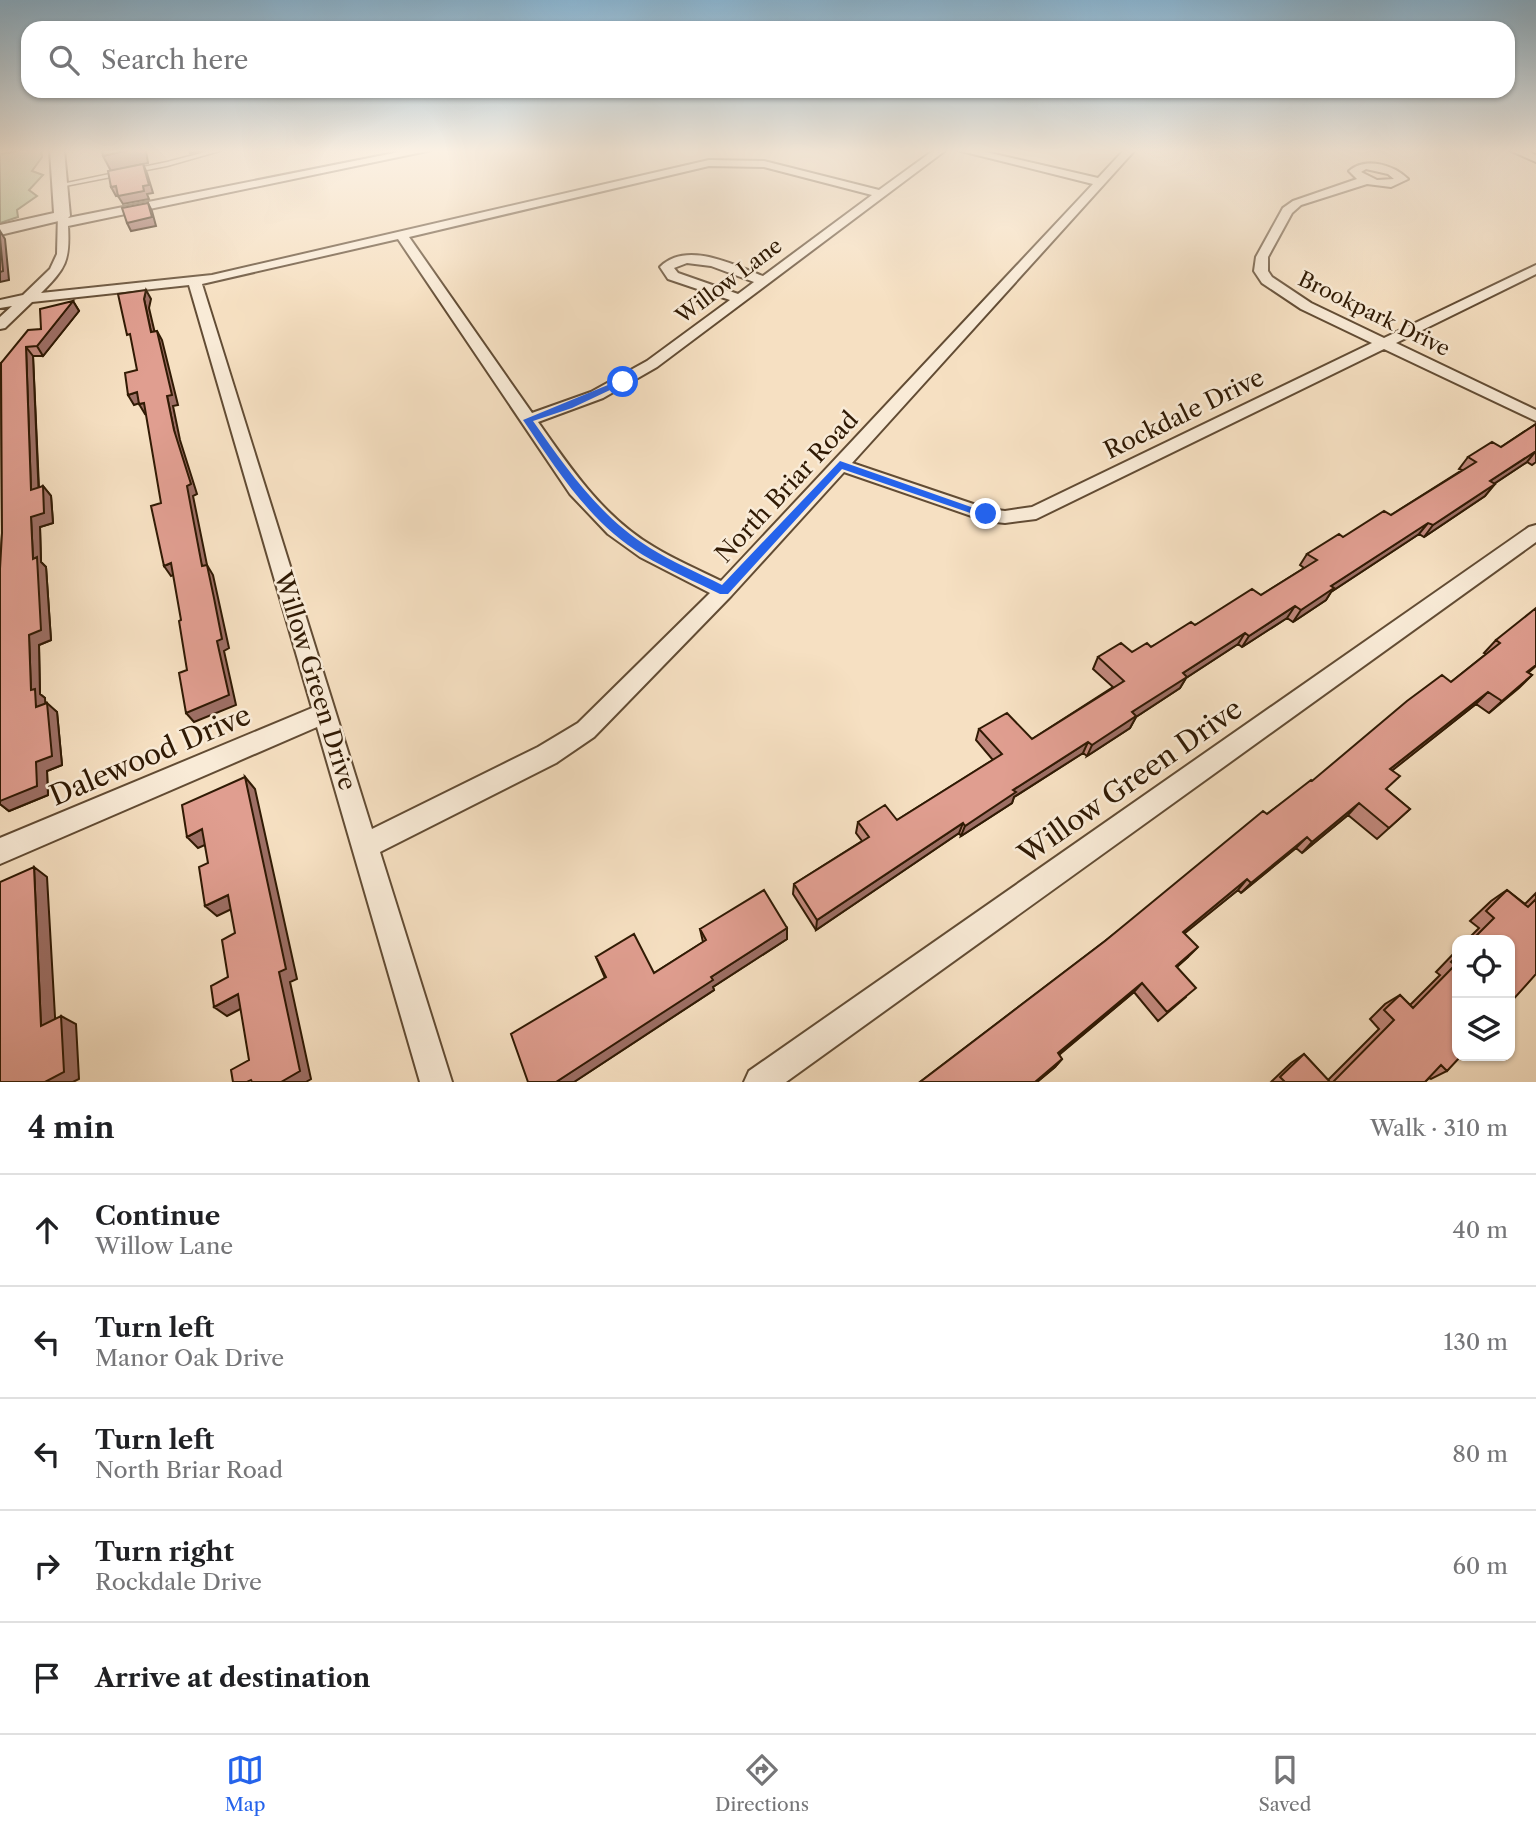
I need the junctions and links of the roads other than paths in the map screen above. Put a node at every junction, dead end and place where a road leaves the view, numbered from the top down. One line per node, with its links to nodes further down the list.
1 (61, 200): 7 (street)
2 (161, 200): 7 (street)
3 (553, 200): 9 (street)
4 (872, 200): 12 (street, Willow Lane)
5 (1083, 200): 20 (street, North Briar Road)
6 (1307, 200): 17 (street, Brookpark Drive)
7 (63, 219): 8 (street); 13 (street)
8 (0, 230)
9 (401, 235): 11 (street); 19 (street)
10 (1536, 269): 17 (street, Rockdale Drive)
11 (194, 281): 13 (street); 23 (street, Willow Green Drive)
12 (764, 281): 14 (street, Willow Lane); 14 (street)
13 (31, 298): 15 (street); 16 (street)
14 (740, 299): 19 (street, Willow Lane)
15 (0, 304)
16 (0, 325)
17 (1385, 344): 18 (street, Brookpark Drive); 20 (street, Rockdale Drive)
18 (1536, 416)
19 (528, 420): 22 (street)
20 (840, 465): 22 (street, North Briar Road)
21 (1536, 532): 27 (street, Willow Green Drive)
22 (724, 591): 24 (street, North Briar Road)
23 (324, 714): 24 (street, Willow Green Drive); 25 (street, Dalewood Drive)
24 (366, 845): 26 (street, Willow Green Drive)
25 (0, 851)
26 (436, 1082)
27 (760, 1082)

